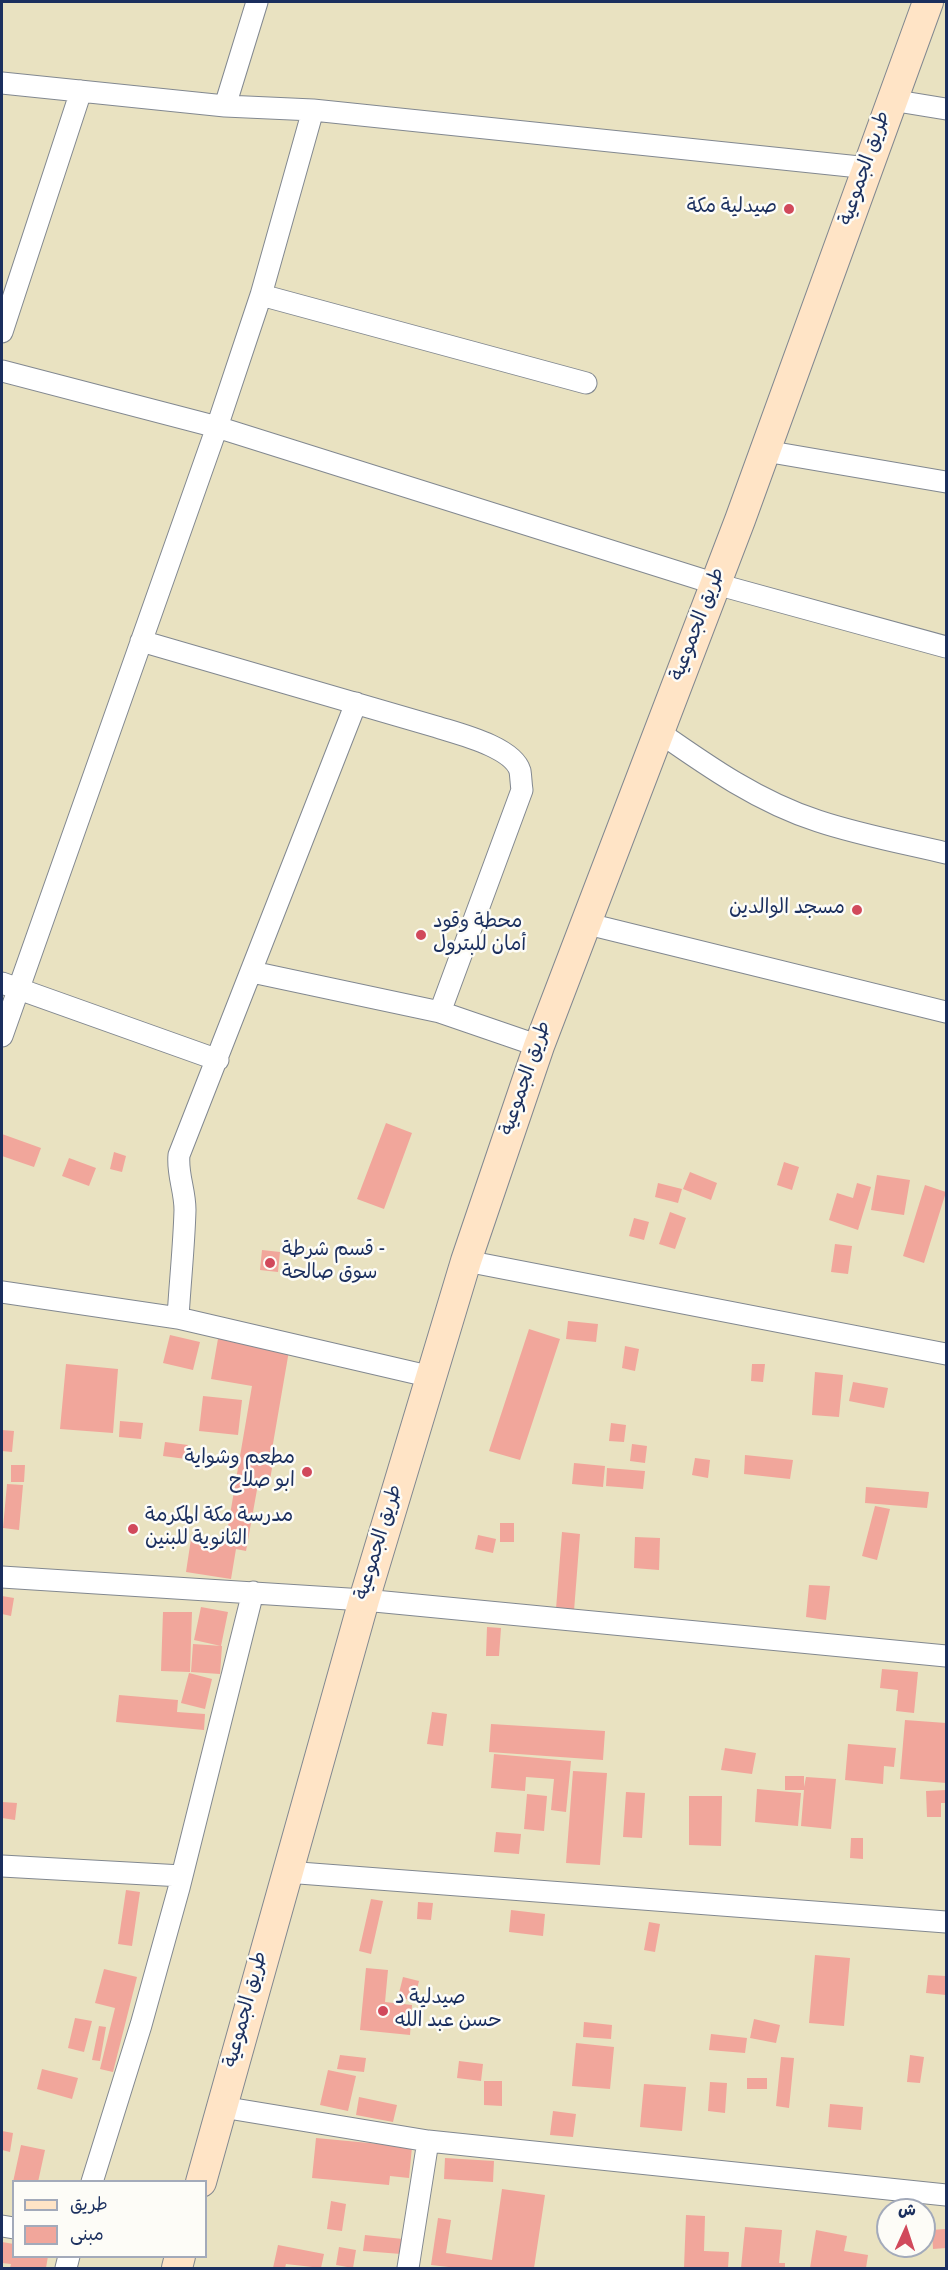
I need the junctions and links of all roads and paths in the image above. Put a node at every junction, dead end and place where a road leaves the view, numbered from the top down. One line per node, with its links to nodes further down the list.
1 (257, 2): 6 (street)
2 (928, 2): 5 (main road, طريق الجموعية)
3 (2, 83): 4 (street)
4 (81, 91): 6 (street); 11 (street)
5 (891, 100): 7 (street); 9 (main road, طريق الجموعية)
6 (225, 106): 8 (street)
7 (946, 109)
8 (313, 110): 9 (street); 10 (street)
9 (869, 168): 15 (main road, طريق الجموعية)
10 (261, 295): 13 (street); 14 (street)
11 (2, 332)
12 (2, 371): 14 (street)
13 (586, 383)
14 (217, 428): 17 (street); 18 (street)
15 (765, 452): 16 (street); 17 (main road, طريق الجموعية)
16 (946, 482)
17 (716, 584): 19 (street); 21 (main road, طريق الجموعية)
18 (141, 641): 20 (street); 25 (street)
19 (946, 647)
20 (356, 703): 24 (street); 26 (street)
21 (659, 732): 22 (street); 23 (main road, طريق الجموعية)
22 (946, 853)
23 (584, 923): 27 (street); 29 (main road, طريق الجموعية)
24 (252, 972): 26 (street); 30 (street)
25 (9, 986): 28 (street); 30 (street)
26 (440, 1012): 29 (street)
27 (946, 1012)
28 (2, 1036)
29 (539, 1046): 31 (main road, طريق الجموعية)
30 (218, 1060): 33 (street)
31 (466, 1261): 34 (street); 35 (main road, طريق الجموعية)
32 (2, 1292): 33 (street)
33 (178, 1318): 35 (street)
34 (946, 1354)
35 (432, 1377): 38 (main road, طريق الجموعية)
36 (2, 1577): 37 (street)
37 (253, 1592): 38 (street); 42 (street)
38 (364, 1600): 39 (street); 41 (main road, طريق الجموعية)
39 (946, 1656)
40 (2, 1866): 42 (street)
41 (286, 1872): 43 (street); 44 (main road, طريق الجموعية)
42 (182, 1876): 46 (street)
43 (946, 1923)
44 (222, 2107): 45 (street); 47 (main road, طريق الجموعية)
45 (428, 2141): 48 (street); 49 (street)
46 (92, 2180)
47 (201, 2180)
48 (946, 2195)
49 (408, 2268)

